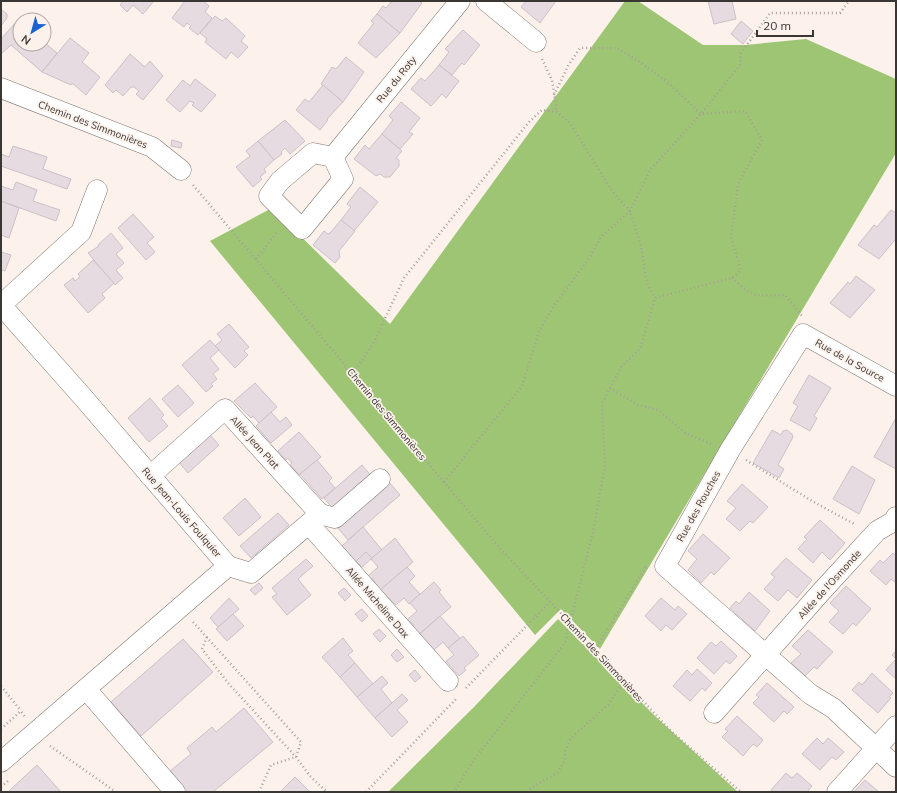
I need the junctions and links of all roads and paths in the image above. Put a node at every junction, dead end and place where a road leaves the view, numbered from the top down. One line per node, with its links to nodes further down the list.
1 (460, 1): 9 (street, Rue du Roty)
2 (486, 1): 4 (street)
3 (849, 1): 8 (path)
4 (536, 42): 6 (path)
5 (1, 88): 10 (street, Chemin des Simmonières)
6 (554, 95): 7 (path); 8 (path)
7 (557, 112): 12 (path); 19 (path)
8 (701, 114): 12 (path); 15 (path)
9 (333, 157): 13 (street); 13 (street)
10 (181, 170): 14 (path, Chemin des Simmonières)
11 (97, 190): 17 (street)
12 (630, 211): 16 (path); 25 (path)
13 (290, 216): 14 (path)
14 (256, 260): 19 (path, Chemin des Simmonières)
15 (732, 278): 16 (path); 18 (path)
16 (655, 298): 21 (path)
17 (1, 305): 23 (street, Rue Jean-Louis Foulquier)
18 (803, 334): 20 (street, Rue de la Source); 22 (street, Rue des Rouches)
19 (353, 373): 25 (path, Chemin des Simmonières)
20 (896, 386)
21 (610, 388): 22 (path); 32 (path)
22 (730, 450): 28 (path); 30 (street, Rue des Rouches)
23 (150, 476): 27 (street, Allée Jean Piat); 29 (street, Rue Jean-Louis Foulquier)
24 (380, 479): 27 (street)
25 (444, 482): 32 (path, Chemin des Simmonières)
26 (896, 517): 28 (street, Allée de l'Osmonde)
27 (315, 519): 29 (street); 37 (street, Allée Micheline Dax)
28 (874, 535): 35 (street, Allée de l'Osmonde)
29 (228, 566): 39 (street, Rue Jean-Louis Foulquier)
30 (665, 566): 34 (path); 35 (street)
31 (191, 619): 33 (path)
32 (571, 624): 34 (path, Chemin des Simmonières); 52 (path)
33 (207, 637): 45 (path); 45 (path)
34 (595, 650): 36 (path, Chemin des Simmonières)
35 (765, 655): 41 (street); 44 (street)
36 (624, 680): 53 (path); 54 (path, Chemin des Simmonières)
37 (448, 681)
38 (1, 686): 40 (path)
39 (86, 689): 46 (street, Rue Jean-Louis Foulquier); 49 (street)
40 (21, 711)
41 (714, 713)
42 (896, 726): 44 (street)
43 (50, 746): 48 (path)
44 (875, 749): 47 (street); 55 (street)
45 (296, 757): 50 (path); 51 (path)
46 (1, 762)
47 (896, 767)
48 (116, 792)
49 (175, 792)
50 (259, 792)
51 (327, 792)
52 (454, 792)
53 (527, 792)
54 (741, 792)
55 (837, 792)

